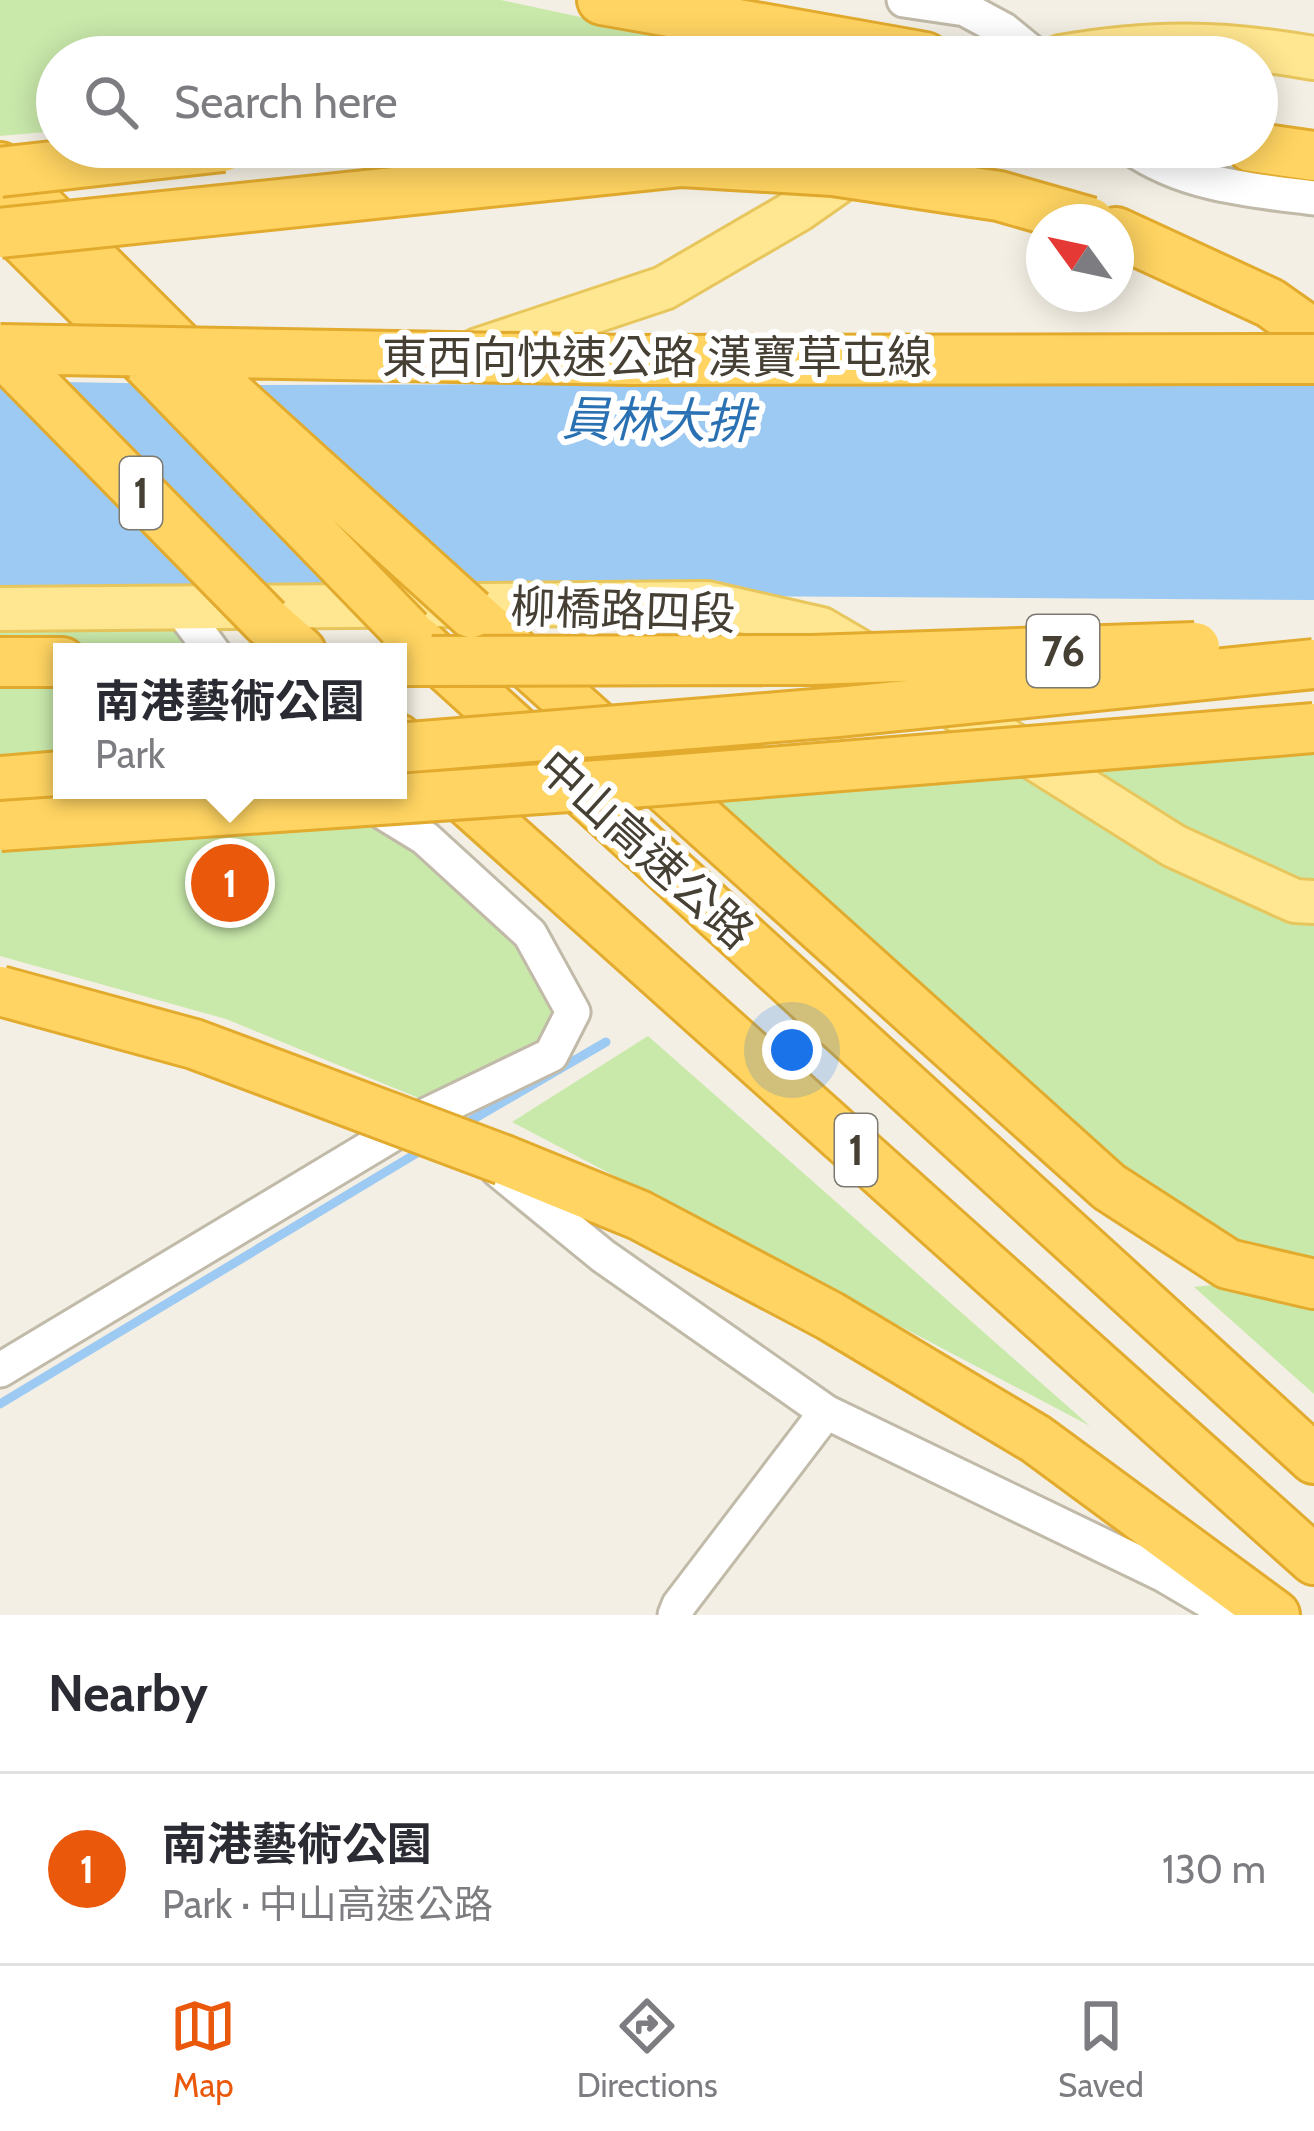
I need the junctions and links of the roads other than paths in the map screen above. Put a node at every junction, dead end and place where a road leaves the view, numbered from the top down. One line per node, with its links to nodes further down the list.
1 (602, 0): 4 (highway)
2 (904, 0): 3 (street)
3 (966, 4): 5 (street)
4 (806, 36)
5 (1010, 36)
6 (1278, 52): 7 (main road)
7 (1314, 58)
8 (1278, 120): 9 (highway)
9 (1314, 126)
10 (1278, 151): 11 (highway)
11 (1314, 156)
12 (36, 166): 17 (highway, bridge)
13 (624, 168): 21 (highway, bridge)
14 (783, 168): 19 (highway, bridge)
15 (858, 168): 24 (main road)
16 (1170, 168): 18 (street)
17 (0, 170): 49 (highway, bridge)
18 (1314, 198)
19 (1027, 204)
20 (0, 217): 31 (highway, 中山高速公路 / 1, bridge)
21 (0, 232)
22 (1134, 240): 23 (highway)
23 (1314, 334)
24 (4, 359): 25 (highway, 東西向快速公路 漢寶草屯線, bridge); 28 (highway, 1, bridge)
25 (1314, 359)
26 (180, 608): 27 (main road, 柳橋路四段); 30 (street); 46 (main road, 柳橋路四段)
27 (0, 609)
28 (284, 637)
29 (1314, 642): 32 (highway, 76, bridge)
30 (206, 643)
31 (400, 643)
32 (407, 646)
33 (407, 650): 52 (highway, 中山高速公路 / 1)
34 (0, 662): 35 (highway)
35 (53, 662)
36 (1314, 664): 38 (highway, bridge)
37 (1314, 728): 42 (highway, bridge)
38 (407, 743)
39 (407, 752): 53 (highway, 中山高速公路 / 1)
40 (53, 777): 41 (highway)
41 (0, 781)
42 (407, 798)
43 (365, 799): 48 (street)
44 (394, 799): 45 (highway, bridge)
45 (0, 826)
46 (1314, 902)
47 (0, 991): 56 (highway, bridge)
48 (418, 1119): 50 (street); 51 (street)
49 (1314, 1284)
50 (0, 1370)
51 (826, 1412): 54 (street); 55 (street)
52 (1314, 1459)
53 (1314, 1560)
54 (675, 1615)
55 (1232, 1615)
56 (1275, 1615)

